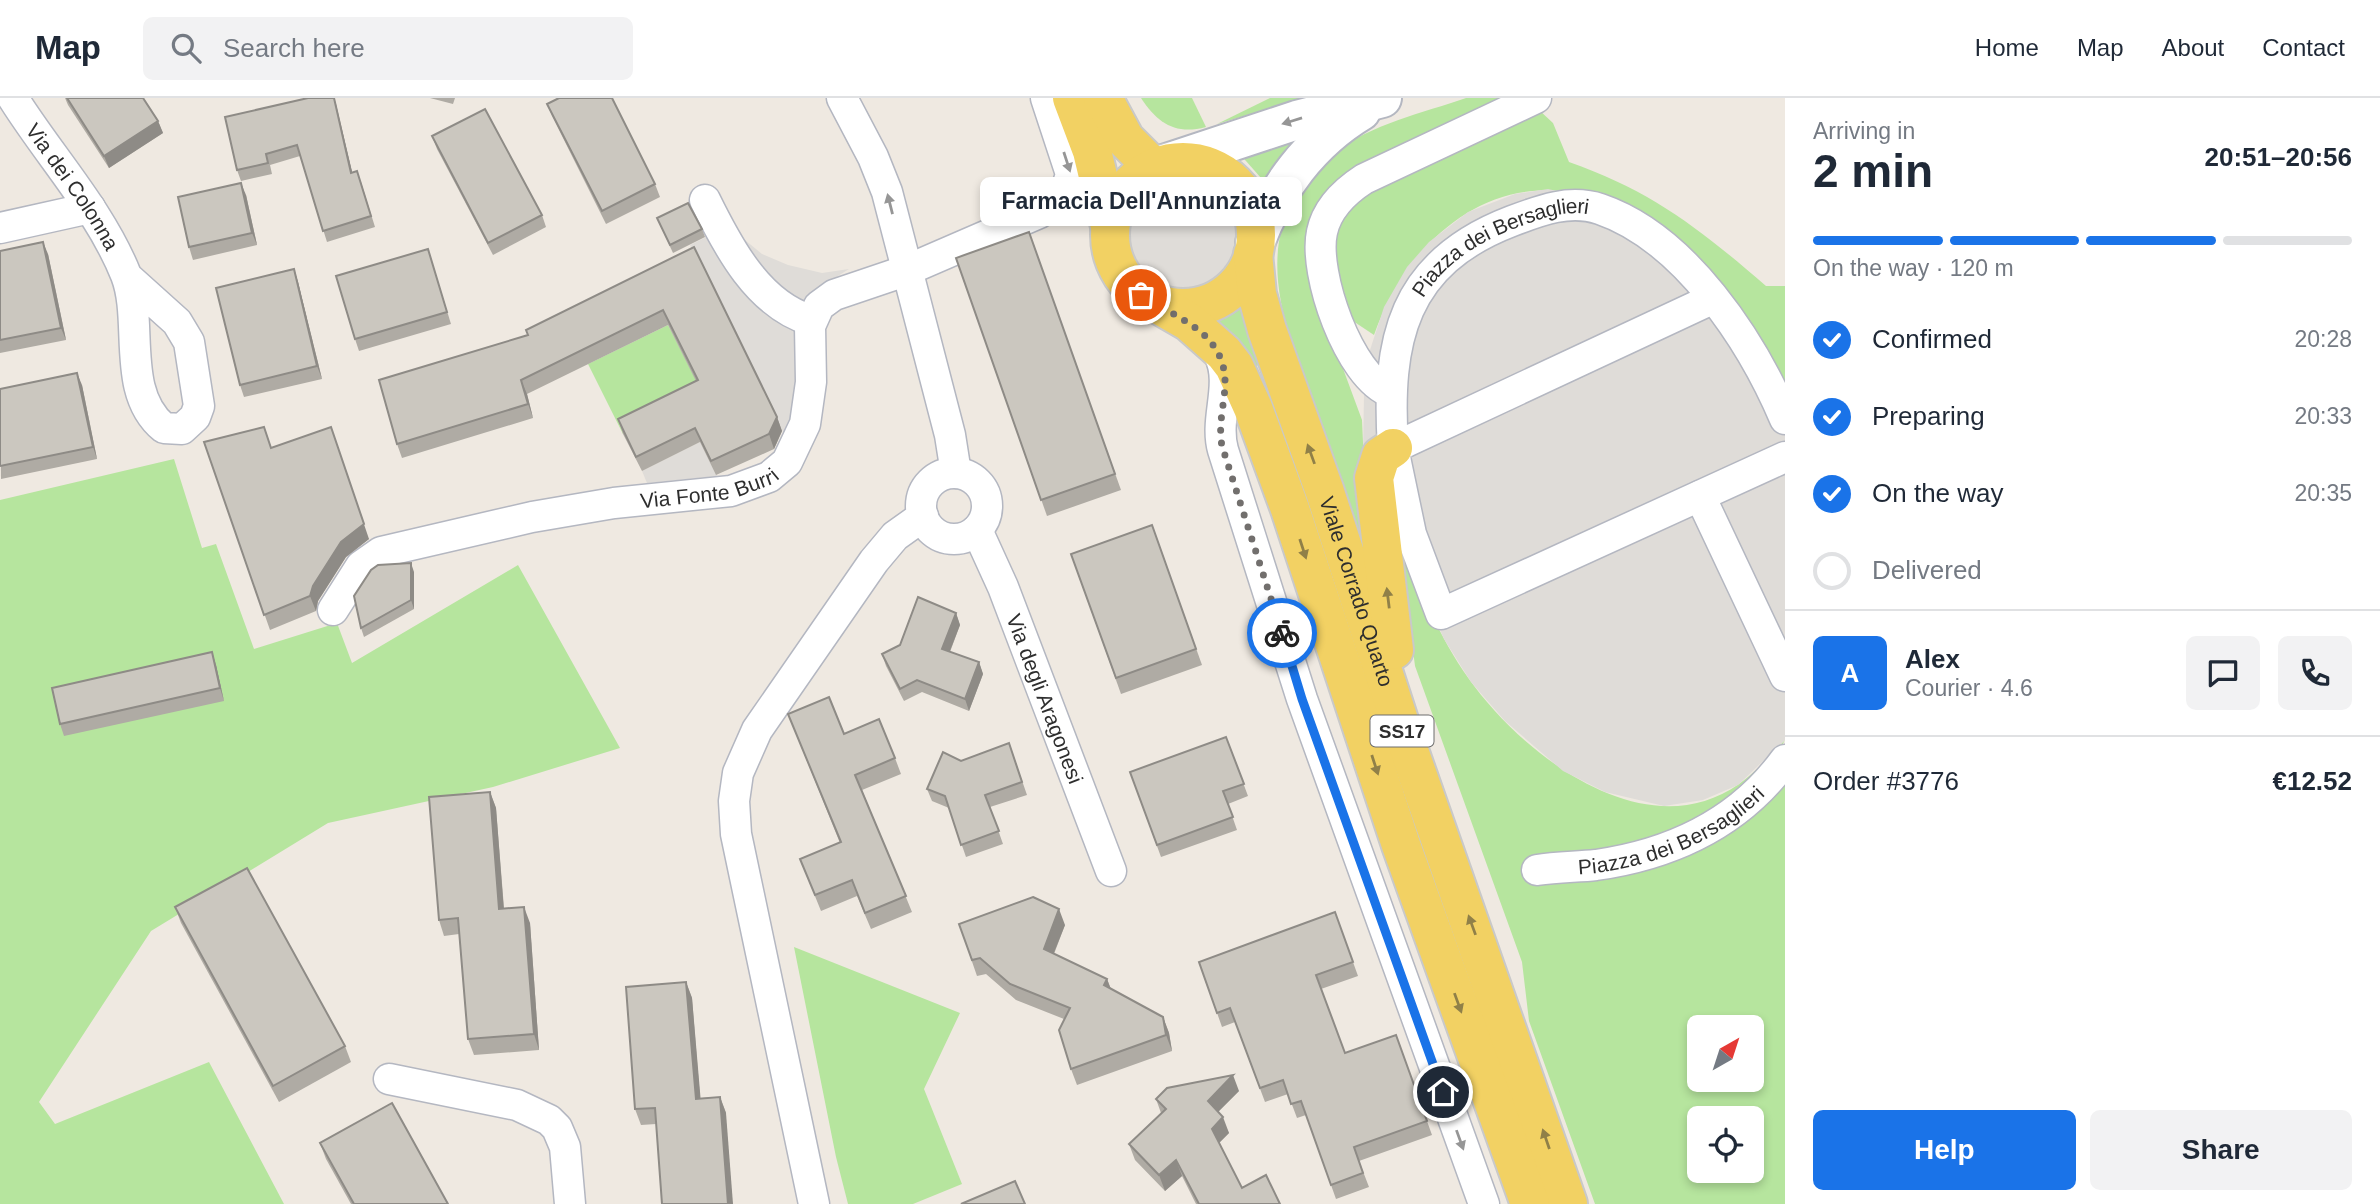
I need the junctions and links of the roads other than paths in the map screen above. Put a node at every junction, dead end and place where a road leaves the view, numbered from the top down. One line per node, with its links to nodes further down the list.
1 (13, 98): 10 (street, Via dei Colonna)
2 (842, 98): 14 (street, one-way to 2)
3 (1046, 98): 14 (street, one-way to 14)
4 (1072, 98): 11 (main road)
5 (1103, 98): 8 (main road)
6 (1383, 98): 8 (main road, one-way to 8); 13 (main road)
7 (1536, 98): 20 (street)
8 (1159, 166): 11 (main road); 13 (main road)
9 (705, 200): 18 (street)
10 (90, 208): 12 (street); 15 (street, Via dei Colonna)
11 (1110, 226): 17 (main road)
12 (0, 228)
13 (1254, 248): 17 (main road); 30 (main road, Viale Corrado Quarto / SS17, one-way to 13)
14 (905, 271): 18 (street); 24 (street)
15 (127, 277)
16 (1712, 299): 20 (street, Piazza dei Bersaglieri); 21 (street, Piazza dei Bersaglieri); 22 (street)
17 (1156, 303): 19 (main road, Viale Corrado Quarto / SS17)
18 (810, 320): 28 (street, Via Fonte Burri)
19 (1204, 334): 37 (street, Viale Corrado Quarto, one-way to 37); 38 (main road, Viale Corrado Quarto / SS17, one-way to 38)
20 (1390, 392): 22 (street, Piazza dei Bersaglieri)
21 (1785, 419)
22 (1393, 448): 25 (street, Piazza dei Bersaglieri); 30 (main road, one-way to 22)
23 (1785, 457): 25 (street, Piazza dei Bersaglieri)
24 (956, 473): 26 (street); 27 (street)
25 (1700, 496): 29 (street)
26 (923, 516): 27 (street); 36 (street)
27 (976, 530): 32 (street, Via degli Aragonesi)
28 (333, 610)
29 (1785, 676)
30 (1405, 739): 39 (main road, Viale Corrado Quarto / SS17, one-way to 30)
31 (1785, 760): 33 (street, Piazza dei Bersaglieri)
32 (1111, 870)
33 (1537, 870)
34 (389, 1079): 35 (street)
35 (570, 1204)
36 (814, 1204)
37 (1484, 1204)
38 (1530, 1204)
39 (1569, 1204)

